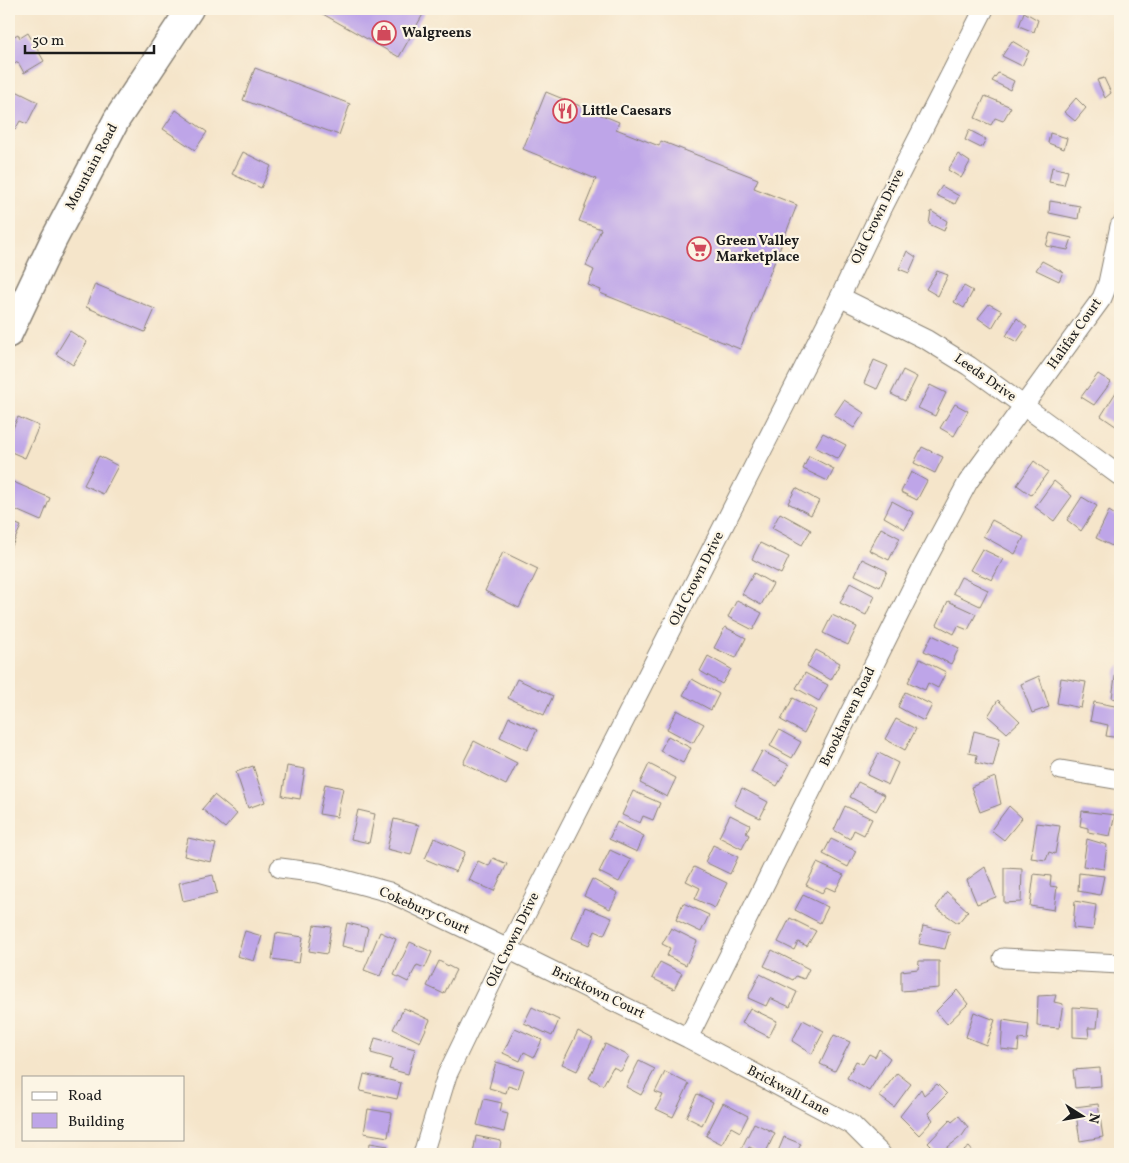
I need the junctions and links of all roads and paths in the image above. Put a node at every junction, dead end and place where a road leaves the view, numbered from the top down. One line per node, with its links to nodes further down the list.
1 (190, 9): 5 (main road, Mountain Road)
2 (984, 9): 4 (street, Old Crown Drive)
3 (1120, 226): 6 (street, Halifax Court)
4 (840, 297): 6 (street, Leeds Drive); 11 (street, Old Crown Drive)
5 (9, 334)
6 (1024, 405): 7 (street, Leeds Drive); 14 (street, Brookhaven Road)
7 (1120, 476)
8 (1061, 770): 9 (street)
9 (1120, 780)
10 (280, 868): 11 (street, Cokebury Court)
11 (508, 949): 14 (street, Bricktown Court); 15 (street, Old Crown Drive)
12 (1003, 958): 13 (street)
13 (1120, 964)
14 (688, 1038): 16 (street, Brickwall Lane)
15 (423, 1154)
16 (881, 1154)

